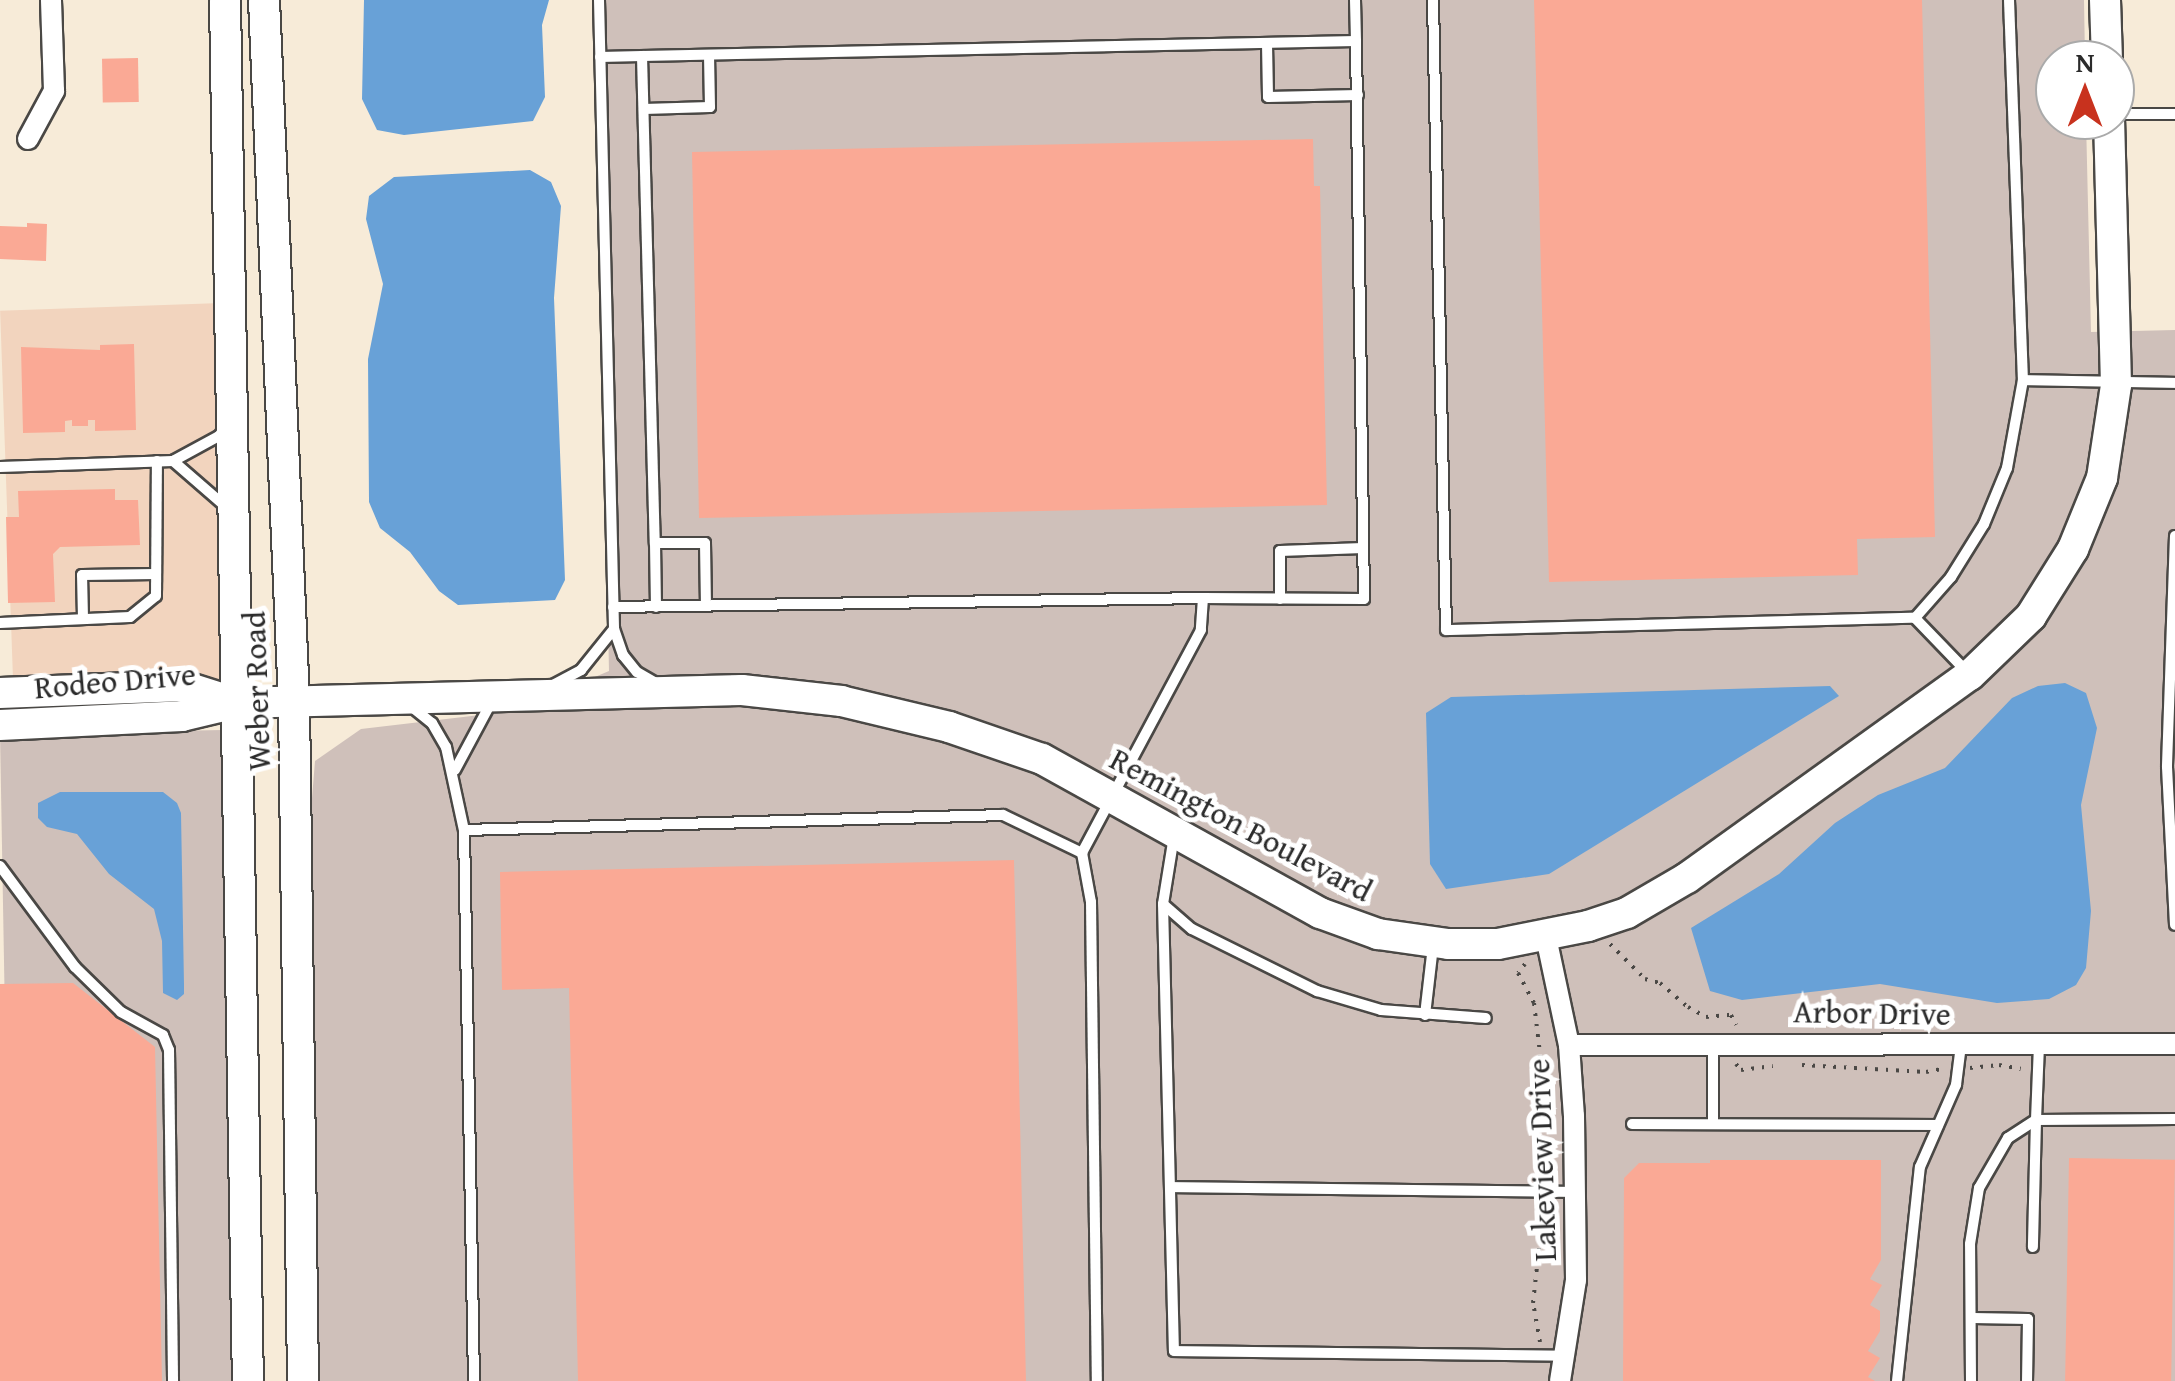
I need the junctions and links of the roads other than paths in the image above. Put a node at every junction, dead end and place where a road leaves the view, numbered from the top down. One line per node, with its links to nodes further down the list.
1 (51, 0): 19 (street)
2 (225, 0): 24 (main road, Weber Road)
3 (264, 0): 48 (main road, Weber Road)
4 (599, 0): 14 (lane)
5 (1354, 0): 10 (lane)
6 (1433, 0): 39 (lane)
7 (2008, 0): 21 (lane)
8 (2105, 0): 9 (main road)
9 (2106, 40)
10 (1356, 41): 11 (lane); 15 (lane)
11 (1267, 44): 12 (lane); 15 (lane)
12 (709, 55): 13 (lane); 16 (lane)
13 (642, 56): 14 (lane); 16 (lane)
14 (600, 57): 36 (lane)
15 (1358, 95): 31 (lane)
16 (644, 109): 30 (lane)
17 (2135, 114): 18 (lane)
18 (2175, 114)
19 (28, 139)
20 (2110, 140): 23 (main road, Remington Boulevard)
21 (2023, 380): 23 (lane); 39 (lane)
22 (2175, 383): 23 (lane)
23 (2116, 385): 42 (main road, Remington Boulevard)
24 (230, 422): 25 (lane); 28 (main road, Weber Road)
25 (173, 460): 26 (lane); 28 (lane)
26 (156, 461): 27 (lane); 32 (lane)
27 (0, 466)
28 (233, 518): 49 (main road, Weber Road)
29 (2175, 536): 58 (lane)
30 (655, 543): 35 (lane); 37 (lane)
31 (1363, 548): 34 (lane); 34 (lane)
32 (156, 574): 38 (lane); 38 (lane)
33 (1204, 598): 34 (lane); 35 (lane); 52 (lane)
34 (1280, 598)
35 (706, 606): 37 (lane)
36 (613, 607): 37 (lane); 41 (lane)
37 (656, 607)
38 (83, 618): 40 (lane)
39 (1914, 618): 42 (lane)
40 (0, 623)
41 (614, 629): 43 (lane); 45 (lane)
42 (1970, 675): 59 (main road, Remington Boulevard)
43 (671, 691): 45 (main road, Remington Boulevard); 52 (main road, Remington Boulevard)
44 (0, 693): 49 (main road, Rodeo Drive)
45 (535, 695): 46 (main road, Remington Boulevard)
46 (495, 696): 47 (main road, Remington Boulevard); 51 (lane)
47 (403, 700): 48 (main road, Remington Boulevard); 51 (lane)
48 (294, 702): 49 (main road, Remington Boulevard); 80 (main road, Weber Road)
49 (236, 703): 50 (main road, Rodeo Drive); 79 (main road, Weber Road)
50 (0, 725)
51 (455, 771): 53 (lane)
52 (1116, 797): 54 (main road, Remington Boulevard); 55 (lane)
53 (464, 830): 55 (lane); 81 (lane)
54 (1176, 832): 57 (lane); 60 (main road, Remington Boulevard)
55 (1082, 854): 82 (lane)
56 (0, 866): 78 (lane)
57 (1163, 904): 61 (lane); 73 (lane)
58 (2175, 925)
59 (1546, 937): 60 (main road, Remington Boulevard); 67 (street, Lakeview Drive)
60 (1434, 943): 61 (lane)
61 (1426, 1015): 62 (lane)
62 (1486, 1018)
63 (1713, 1042): 64 (street, Arbor Drive); 67 (street, Arbor Drive); 70 (lane)
64 (1961, 1044): 65 (street, Arbor Drive); 72 (lane)
65 (2040, 1044): 66 (street, Arbor Drive); 68 (lane)
66 (2175, 1044)
67 (1568, 1045): 74 (street, Lakeview Drive)
68 (2036, 1120): 69 (lane); 75 (lane); 76 (lane)
69 (2175, 1120)
70 (1713, 1122): 71 (lane); 72 (lane)
71 (1632, 1124)
72 (1938, 1125): 84 (lane)
73 (1170, 1187): 74 (lane); 77 (lane)
74 (1576, 1192): 77 (street, Lakeview Drive)
75 (2032, 1247)
76 (1972, 1318): 85 (lane); 86 (lane)
77 (1562, 1356): 83 (street, Lakeview Drive)
78 (173, 1381)
79 (248, 1381)
80 (302, 1381)
81 (474, 1381)
82 (1097, 1381)
83 (1560, 1381)
84 (1897, 1381)
85 (1971, 1381)
86 (2026, 1381)

